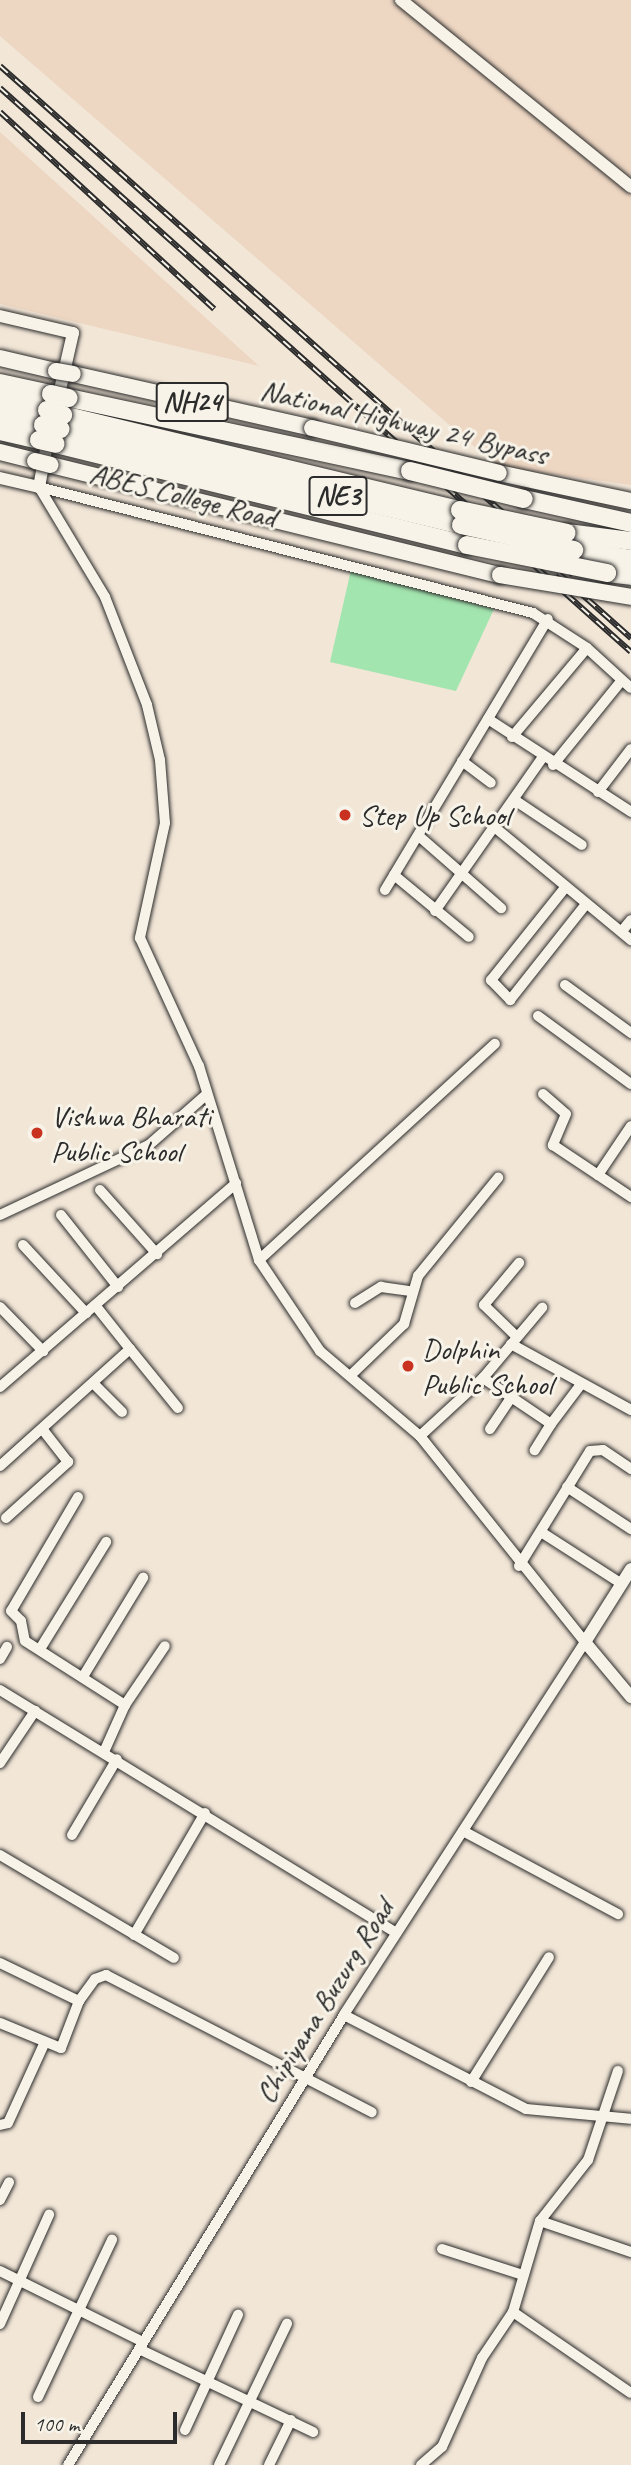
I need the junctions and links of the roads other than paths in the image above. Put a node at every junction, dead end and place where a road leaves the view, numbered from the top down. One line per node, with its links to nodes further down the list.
1 (401, 0): 2 (street)
2 (631, 187)
3 (0, 316): 12 (street)
4 (0, 358): 13 (highway, National Highway 24 Bypass / NH24, bridge)
5 (0, 383): 8 (highway)
6 (0, 400): 8 (highway, NE3)
7 (0, 415): 8 (highway, NE3)
8 (54, 419): 9 (highway); 14 (highway, NE3); 15 (highway, bridge); 18 (highway, bridge)
9 (0, 431)
10 (0, 452): 19 (highway, bridge)
11 (0, 478): 12 (street, ABES College Road)
12 (39, 487): 20 (street, ABES College Road); 53 (street)
13 (631, 501)
14 (461, 517): 16 (highway, NE3, bridge); 17 (highway, NE3, bridge)
15 (631, 523)
16 (631, 541)
17 (631, 559)
18 (631, 576)
19 (631, 597)
20 (548, 619): 21 (street, ABES College Road); 24 (street)
21 (587, 648): 22 (street, ABES College Road); 25 (street)
22 (622, 680): 23 (street, ABES College Road); 29 (street)
23 (631, 688)
24 (488, 719): 25 (street); 28 (street)
25 (512, 737): 27 (street)
26 (631, 749): 31 (street)
27 (542, 758): 29 (street); 32 (street)
28 (462, 761): 30 (street); 35 (street)
29 (553, 765): 31 (street)
30 (491, 783)
31 (598, 792): 33 (street)
32 (516, 801): 34 (street); 36 (street)
33 (631, 812)
34 (498, 830): 38 (street); 39 (street)
35 (420, 837): 37 (street); 38 (street)
36 (582, 845)
37 (394, 875): 40 (street); 43 (street)
38 (463, 875): 42 (street); 43 (street)
39 (564, 889): 41 (street); 41 (street)
40 (385, 890)
41 (586, 904): 45 (street)
42 (501, 908)
43 (435, 911): 46 (street)
44 (631, 920): 45 (street)
45 (622, 931): 47 (street)
46 (468, 937)
47 (631, 940)
48 (565, 985): 50 (street)
49 (538, 1016): 52 (street)
50 (631, 1033)
51 (495, 1044): 65 (street)
52 (631, 1084)
53 (208, 1094): 58 (street); 61 (street)
54 (543, 1094): 56 (street)
55 (631, 1126): 56 (street)
56 (598, 1175): 60 (street)
57 (498, 1178): 68 (street)
58 (236, 1183): 64 (street); 65 (street)
59 (100, 1190): 64 (street)
60 (631, 1196)
61 (0, 1215)
62 (61, 1215): 67 (street)
63 (23, 1245): 73 (street)
64 (157, 1254): 67 (street)
65 (259, 1260): 77 (street)
66 (519, 1263): 74 (street)
67 (118, 1287): 70 (street)
68 (409, 1291): 69 (street); 77 (street)
69 (355, 1303)
70 (95, 1305): 73 (street); 75 (street)
71 (0, 1307): 76 (street)
72 (542, 1308): 74 (street)
73 (86, 1313): 76 (street)
74 (514, 1341): 78 (street); 80 (street)
75 (130, 1349): 79 (street); 83 (street)
76 (43, 1351): 81 (street)
77 (351, 1375): 89 (street)
78 (483, 1378): 82 (street); 89 (street)
79 (93, 1383): 85 (street); 88 (street)
80 (582, 1383): 84 (street); 86 (street)
81 (1, 1384)
82 (511, 1398): 86 (street); 87 (street)
83 (178, 1408)
84 (631, 1410)
85 (122, 1412)
86 (551, 1424): 90 (street)
87 (491, 1429)
88 (43, 1430): 91 (street); 95 (street)
89 (421, 1436): 99 (street)
90 (535, 1450)
91 (0, 1466)
92 (631, 1469): 93 (street)
93 (567, 1486): 96 (street); 97 (street)
94 (78, 1497): 106 (street)
95 (6, 1518)
96 (631, 1529)
97 (541, 1532): 99 (street); 102 (street)
98 (106, 1542): 106 (street)
99 (519, 1566): 103 (street)
100 (631, 1569): 102 (street, Chipiyana Buzurg Road)
101 (143, 1578): 108 (street)
102 (622, 1584): 103 (street, Chipiyana Buzurg Road)
103 (585, 1642): 110 (street); 117 (street, Chipiyana Buzurg Road)
104 (165, 1646): 111 (street)
105 (7, 1647): 107 (street)
106 (40, 1649): 108 (street)
107 (0, 1659)
108 (84, 1675): 111 (street)
109 (0, 1690): 112 (street)
110 (631, 1697)
111 (125, 1705): 113 (street)
112 (35, 1711): 113 (street); 115 (street)
113 (104, 1752): 114 (street)
114 (117, 1759): 116 (street); 118 (street)
115 (0, 1763)
116 (205, 1813): 121 (street); 122 (street)
117 (463, 1830): 120 (street); 121 (street, Chipiyana Buzurg Road)
118 (72, 1836)
119 (0, 1855): 122 (street)
120 (618, 1914)
121 (396, 1933): 127 (street, Chipiyana Buzurg Road)
122 (134, 1935): 124 (street)
123 (549, 1957): 132 (street)
124 (174, 1958)
125 (0, 1963): 126 (street)
126 (79, 2001): 129 (street); 131 (street)
127 (344, 2015): 131 (street, Chipiyana Buzurg Road); 132 (street)
128 (0, 2023): 129 (street)
129 (44, 2044): 136 (street)
130 (618, 2071): 134 (street)
131 (304, 2081): 133 (street); 152 (street, Chipiyana Buzurg Road)
132 (471, 2082): 134 (street)
133 (372, 2112)
134 (606, 2119): 135 (street); 140 (street)
135 (631, 2119)
136 (0, 2125)
137 (9, 2182): 138 (street)
138 (0, 2200)
139 (49, 2215): 146 (street)
140 (540, 2221): 143 (street); 145 (street)
141 (112, 2240): 147 (street)
142 (442, 2249): 145 (street)
143 (631, 2252)
144 (0, 2272): 146 (street)
145 (523, 2275): 148 (street)
146 (20, 2281): 147 (street); 150 (street)
147 (81, 2310): 152 (street); 155 (street)
148 (513, 2312): 154 (street); 163 (street)
149 (238, 2315): 153 (street)
150 (0, 2324)
151 (287, 2325): 156 (street)
152 (141, 2345): 153 (street); 160 (street, Chipiyana Buzurg Road)
153 (210, 2380): 156 (street); 158 (street)
154 (631, 2393)
155 (38, 2397)
156 (255, 2402): 157 (street); 161 (street)
157 (291, 2420): 159 (street); 162 (street)
158 (185, 2430)
159 (313, 2432)
160 (68, 2465)
161 (219, 2465)
162 (269, 2465)
163 (421, 2465)

